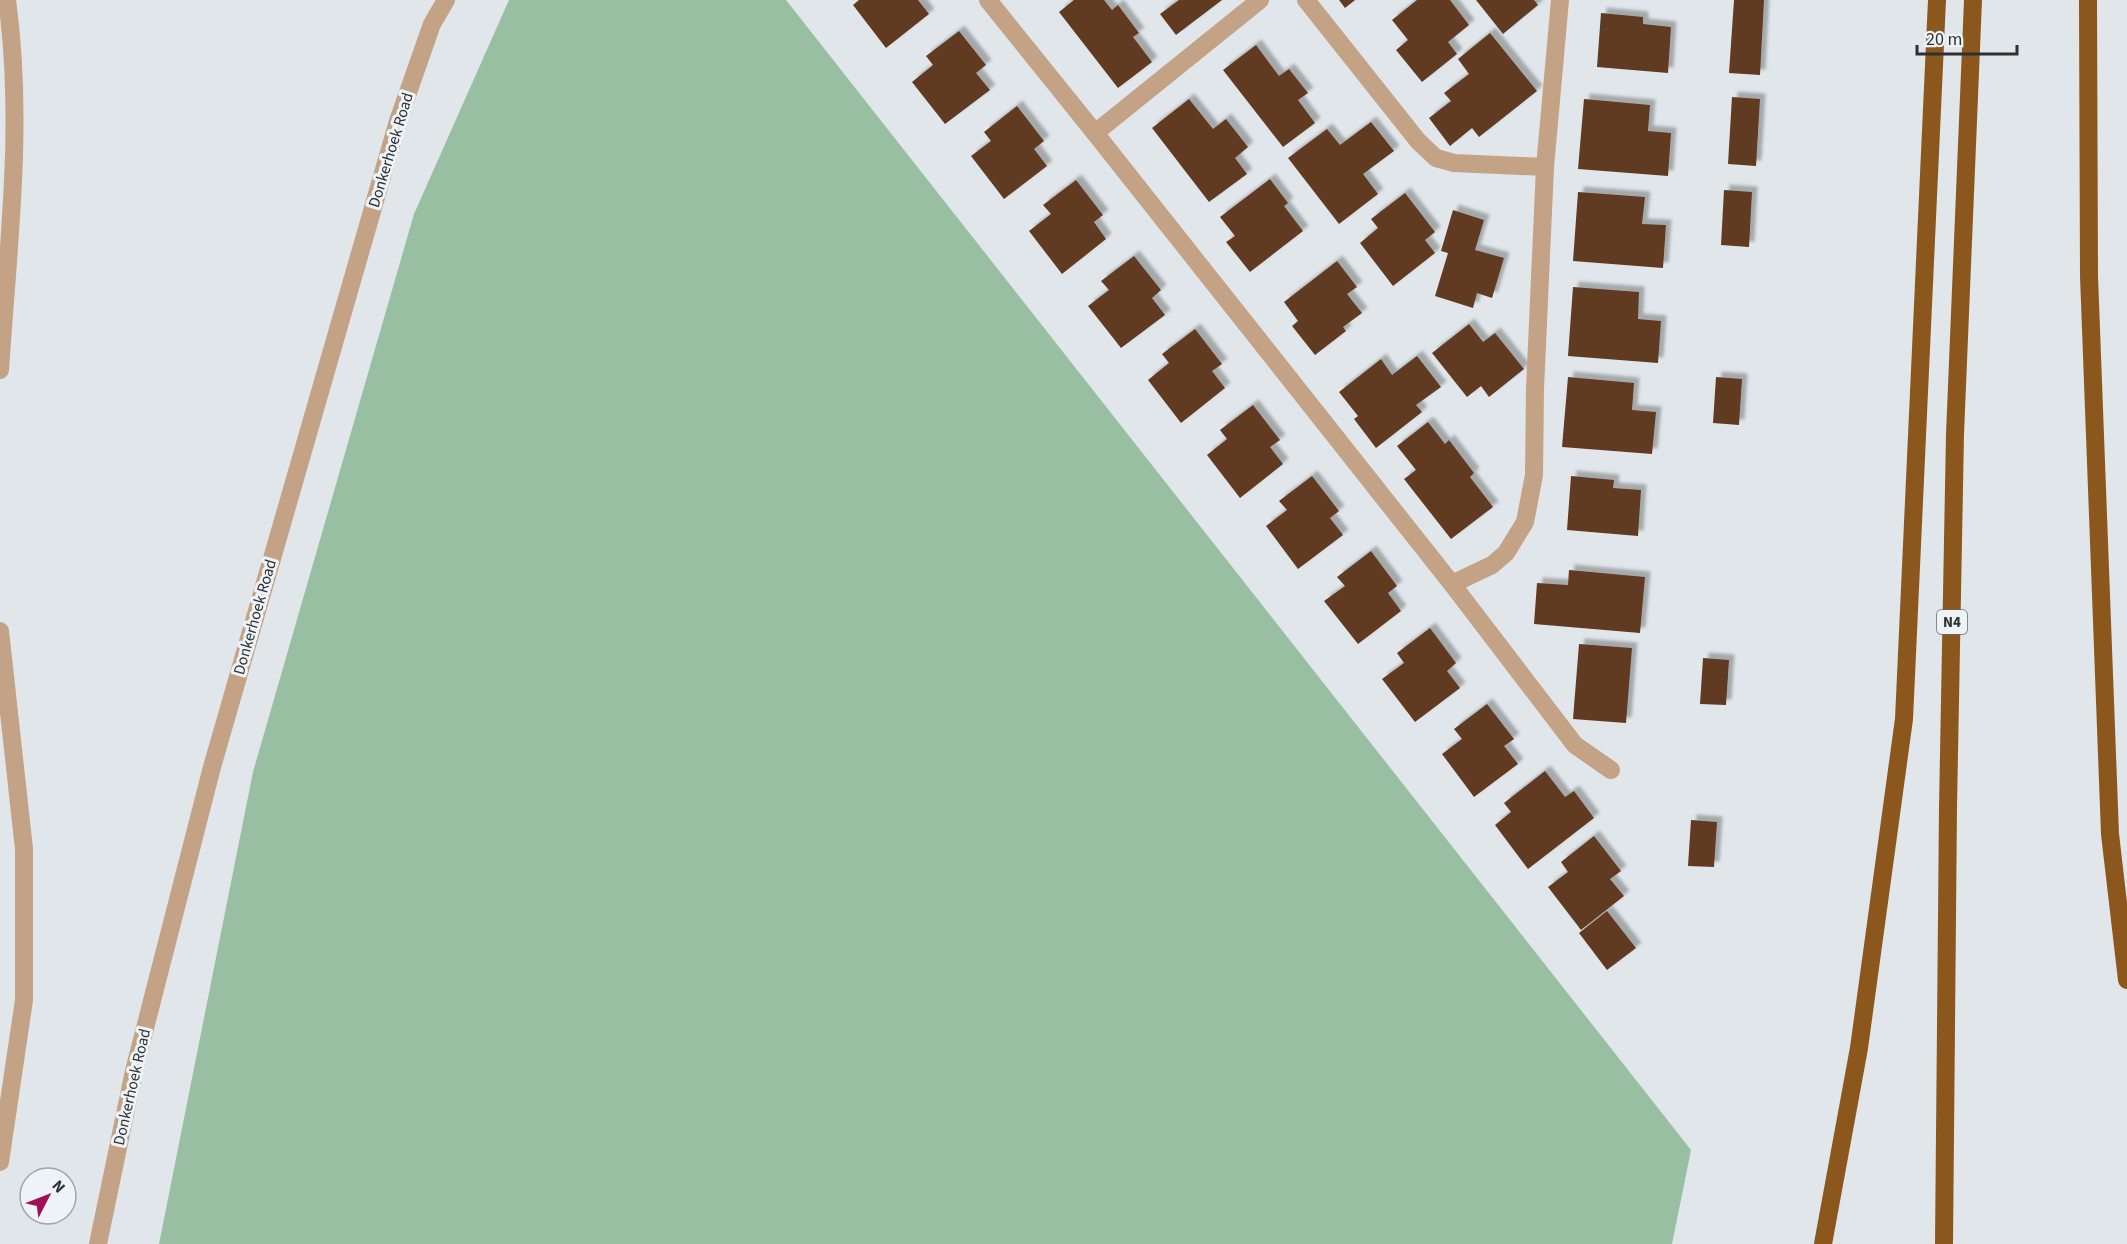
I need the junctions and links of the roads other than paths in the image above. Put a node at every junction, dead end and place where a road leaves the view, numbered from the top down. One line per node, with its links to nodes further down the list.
1 (7, 0): 12 (street)
2 (446, 0): 18 (street, Donkerhoek Road)
3 (988, 0): 10 (street)
4 (1260, 0): 10 (street)
5 (1306, 0): 11 (street)
6 (1560, 0): 11 (street)
7 (1937, 0): 19 (highway)
8 (1972, 0): 20 (highway, N4)
9 (2088, 0): 16 (highway)
10 (1095, 133): 13 (street)
11 (1545, 167): 13 (street)
12 (0, 370)
13 (1452, 584): 15 (street)
14 (0, 631): 17 (street)
15 (1611, 770)
16 (2127, 980)
17 (0, 1162)
18 (98, 1244)
19 (1823, 1244)
20 (1944, 1244)

